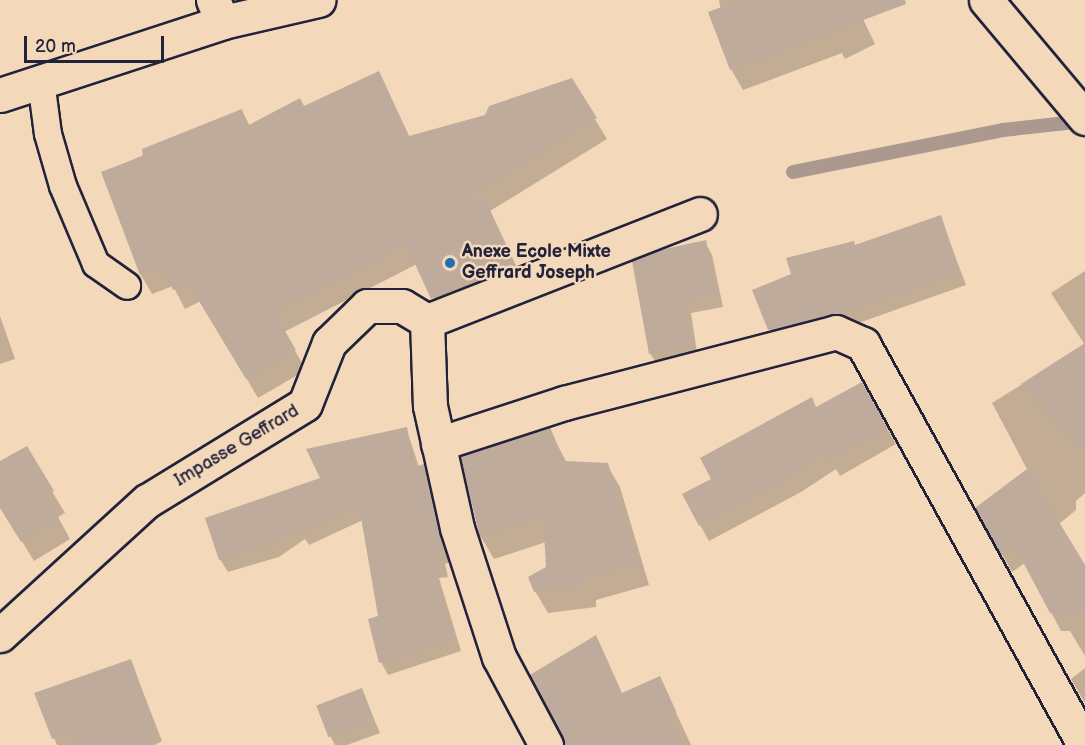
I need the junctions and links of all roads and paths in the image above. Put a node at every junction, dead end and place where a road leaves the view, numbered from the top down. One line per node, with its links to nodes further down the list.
1 (318, 0): 3 (street)
2 (986, 0): 6 (street)
3 (218, 11): 4 (street)
4 (42, 81): 5 (street); 8 (lane)
5 (0, 95)
6 (1085, 118)
7 (700, 214): 9 (street)
8 (127, 286)
9 (427, 321): 10 (street); 11 (street, Impasse Geffrard)
10 (438, 444): 12 (street); 13 (street)
11 (0, 635)
12 (546, 745)
13 (1084, 745)

